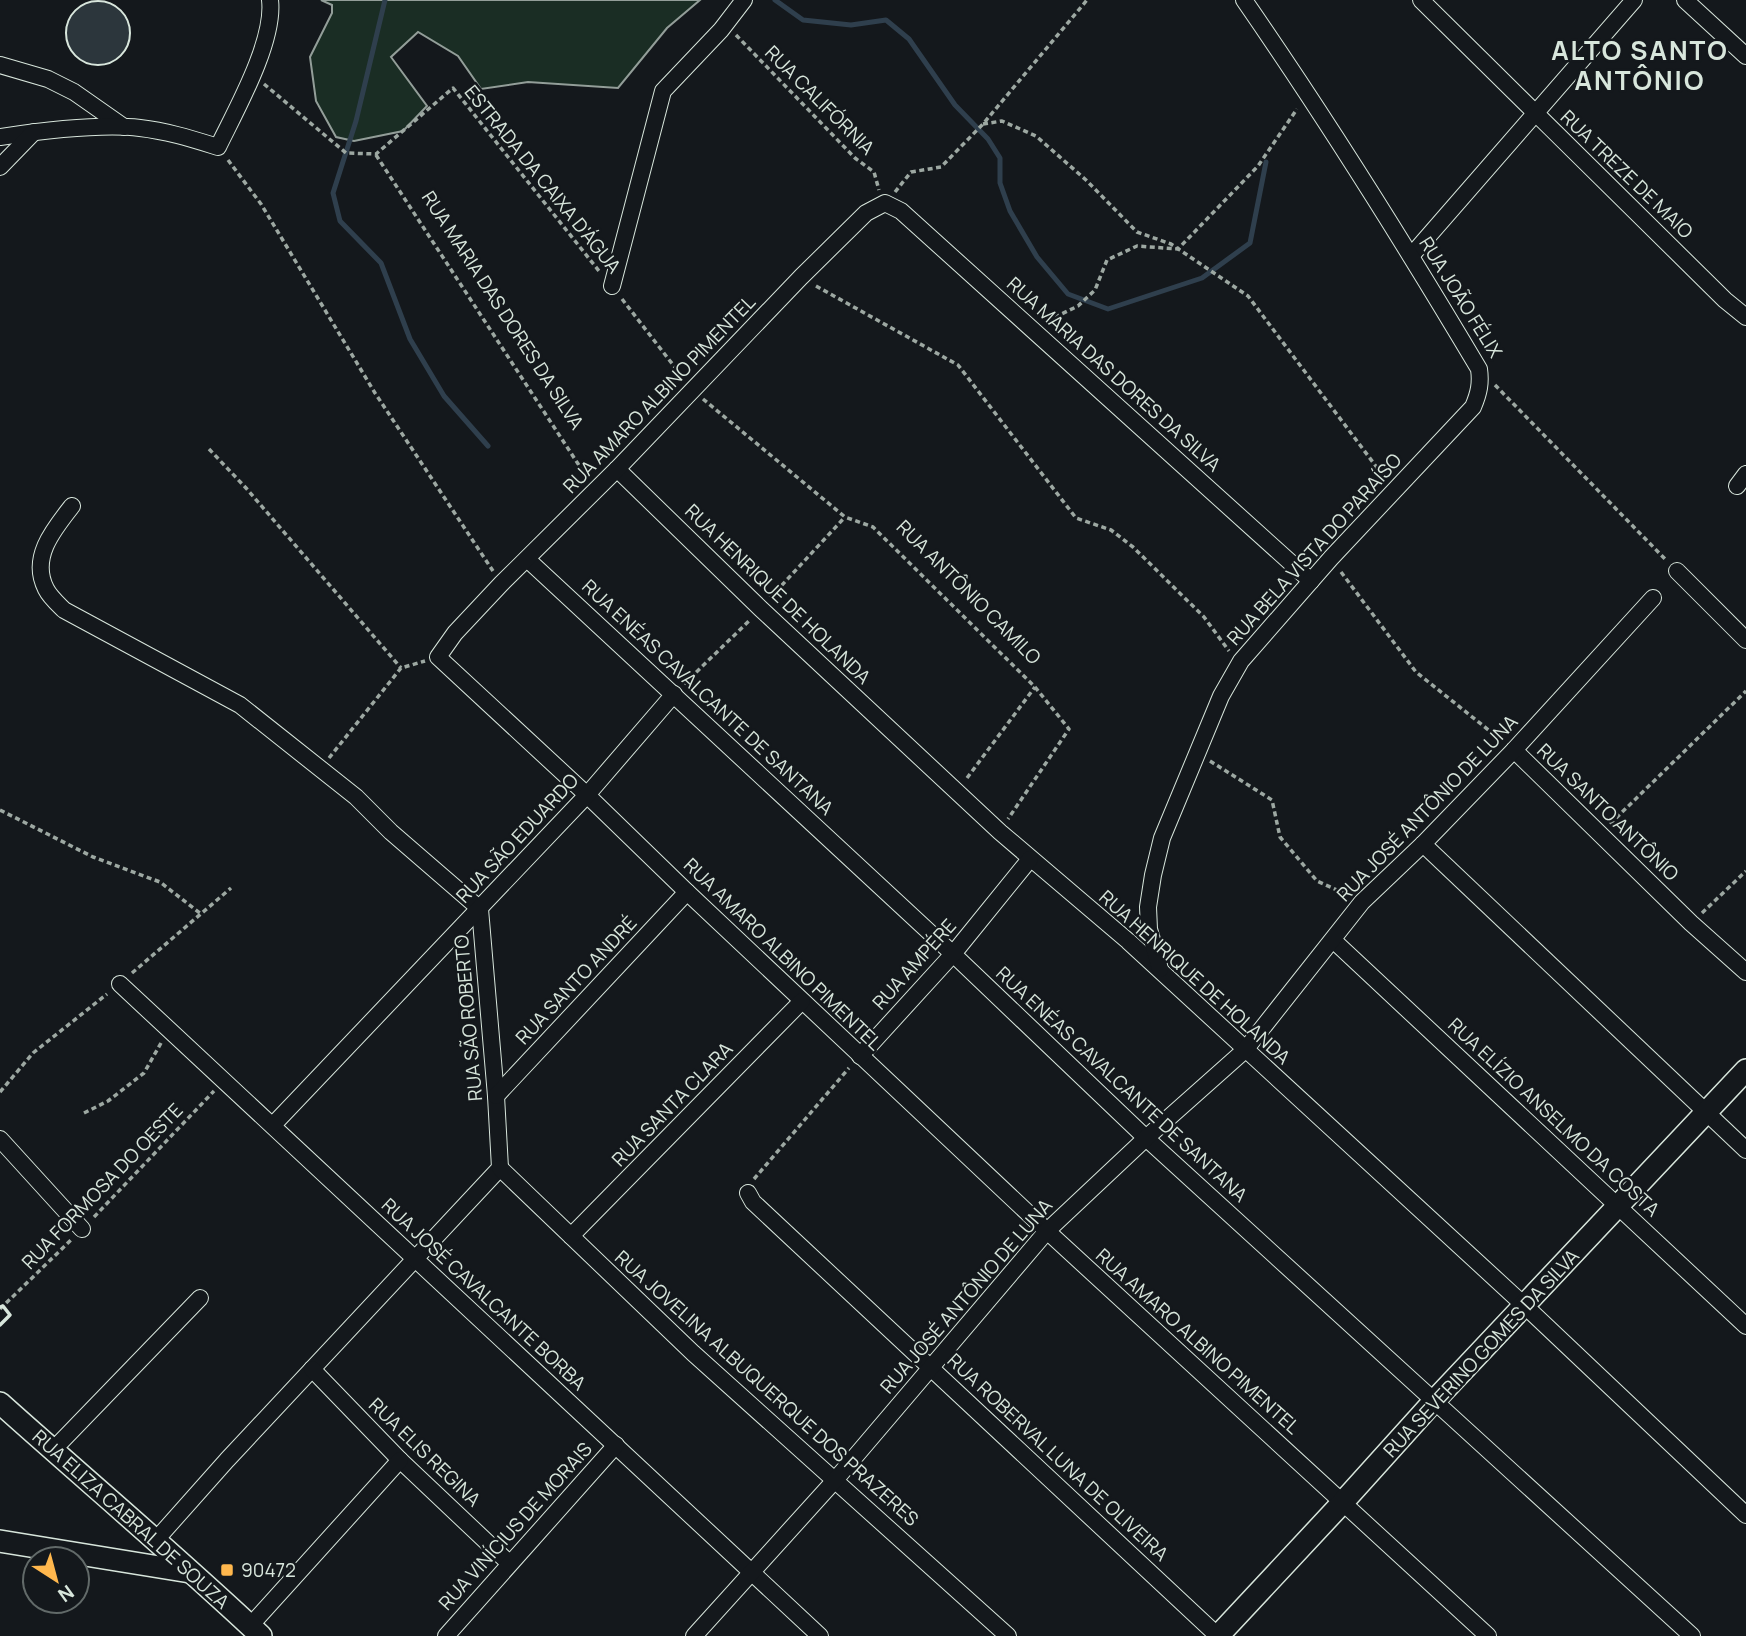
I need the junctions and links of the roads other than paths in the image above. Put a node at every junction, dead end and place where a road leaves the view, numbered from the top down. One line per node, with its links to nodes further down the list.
1 (270, 0): 10 (street)
2 (744, 0): 16 (street)
3 (1244, 0): 15 (street, RUA JOÃO FÉLIX)
4 (1421, 0): 9 (street, RUA TREZE DE MAIO)
5 (1634, 0): 9 (street)
6 (1685, 0): 7 (street)
7 (1746, 56)
8 (0, 65): 10 (street)
9 (1536, 114): 15 (street); 17 (street, RUA TREZE DE MAIO)
10 (132, 127): 11 (street)
11 (34, 132): 12 (street); 13 (street)
12 (0, 137)
13 (0, 166)
14 (886, 202): 19 (street, RUA AMARO ALBINO PIMENTEL); 23 (street, RUA MARIA DAS DORES DA SILVA)
15 (1411, 256): 18 (street, RUA JOÃO FÉLIX)
16 (612, 286)
17 (1746, 317)
18 (1479, 369): 23 (street, RUA BELA VISTA DO PARAÍSO)
19 (617, 469): 21 (street, RUA AMARO ALBINO PIMENTEL); 30 (street, RUA HENRIQUE DE HOLANDA)
20 (72, 506): 32 (street, RUA SÃO ROBERTO)
21 (527, 559): 26 (street, RUA ENÉAS CAVALCANTE DE SANTANA); 28 (street, RUA AMARO ALBINO PIMENTEL)
22 (1677, 571): 25 (street)
23 (1311, 581): 35 (street, RUA BELA VISTA DO PARAÍSO)
24 (1653, 598): 27 (street, RUA JOSÉ ANTÔNIO DE LUNA)
25 (1746, 639)
26 (674, 694): 28 (street, RUA SÃO EDUARDO); 34 (street, RUA ENÉAS CAVALCANTE DE SANTANA)
27 (1514, 750): 29 (street, RUA JOSÉ ANTÔNIO DE LUNA); 36 (street, RUA SANTO ANTÔNIO)
28 (587, 795): 31 (street, RUA AMARO ALBINO PIMENTEL); 32 (street, RUA SÃO EDUARDO)
29 (1423, 844): 33 (street, RUA JOSÉ ANTÔNIO DE LUNA); 43 (street)
30 (1030, 859): 34 (street, RUA AMPÉRE); 35 (street, RUA HENRIQUE DE HOLANDA)
31 (687, 892): 38 (street, RUA AMARO ALBINO PIMENTEL); 42 (street, RUA SANTO ANDRÉ)
32 (480, 909): 42 (street, RUA SÃO ROBERTO); 44 (street, RUA SÃO EDUARDO)
33 (1333, 940): 39 (street, RUA JOSÉ ANTÔNIO DE LUNA); 50 (street, RUA ELÍZIO ANSELMO DA COSTA)
34 (953, 954): 40 (street, RUA AMPÉRE); 45 (street, RUA ENÉAS CAVALCANTE DE SANTANA)
35 (1161, 971): 39 (street, RUA HENRIQUE DE HOLANDA)
36 (1746, 972)
37 (120, 984): 44 (street, RUA JOSÉ CAVALCANTE BORBA)
38 (802, 1001): 40 (street, RUA AMARO ALBINO PIMENTEL); 53 (street, RUA SANTA CLARA)
39 (1245, 1050): 45 (street, RUA JOSÉ ANTÔNIO DE LUNA); 56 (street, RUA HENRIQUE DE HOLANDA)
40 (860, 1056): 52 (street, RUA AMARO ALBINO PIMENTEL)
41 (1746, 1070): 43 (street, RUA SEVERINO GOMES DA SILVA)
42 (496, 1096): 48 (street, RUA SÃO ROBERTO)
43 (1707, 1114): 47 (street); 50 (street, RUA SEVERINO GOMES DA SILVA)
44 (273, 1125): 54 (street, RUA JOSÉ CAVALCANTE BORBA)
45 (1146, 1138): 52 (street, RUA JOSÉ ANTÔNIO DE LUNA); 60 (street, RUA ENÉAS CAVALCANTE DE SANTANA)
46 (0, 1139): 51 (street)
47 (1746, 1150)
48 (500, 1168): 53 (street, RUA JOVELINA ALBUQUERQUE DOS PRAZERES); 54 (street)
49 (748, 1193): 58 (street, RUA ROBERVAL LUNA DE OLIVEIRA)
50 (1619, 1205): 56 (street, RUA SEVERINO GOMES DA SILVA); 57 (street, RUA ELÍZIO ANSELMO DA COSTA)
51 (82, 1229)
52 (1047, 1231): 58 (street, RUA JOSÉ ANTÔNIO DE LUNA); 66 (street, RUA AMARO ALBINO PIMENTEL)
53 (571, 1236): 65 (street, RUA JOVELINA ALBUQUERQUE DOS PRAZERES)
54 (414, 1258): 59 (street); 62 (street, RUA JOSÉ CAVALCANTE BORBA)
55 (200, 1298): 63 (street)
56 (1525, 1306): 60 (street, RUA SEVERINO GOMES DA SILVA); 67 (street, RUA HENRIQUE DE HOLANDA)
57 (1746, 1325)
58 (930, 1366): 65 (street, RUA JOSÉ ANTÔNIO DE LUNA); 78 (street, RUA ROBERVAL LUNA DE OLIVEIRA)
59 (312, 1369): 64 (street, RUA ELIS REGINA); 69 (street)
60 (1434, 1401): 66 (street, RUA SEVERINO GOMES DA SILVA); 80 (street, RUA ENÉAS CAVALCANTE DE SANTANA)
61 (0, 1403): 63 (street, RUA ELIZA CABRAL DE SOUZA)
62 (616, 1445): 70 (street, RUA VINÍCIUS DE MORAIS); 72 (street, RUA JOSÉ CAVALCANTE BORBA)
63 (52, 1450): 69 (street, RUA ELIZA CABRAL DE SOUZA)
64 (400, 1460): 70 (street, RUA ELIS REGINA); 73 (street)
65 (836, 1479): 72 (street, RUA JOSÉ ANTÔNIO DE LUNA); 77 (street, RUA JOVELINA ALBUQUERQUE DOS PRAZERES)
66 (1343, 1502): 78 (street, RUA SEVERINO GOMES DA SILVA); 79 (street, RUA AMARO ALBINO PIMENTEL)
67 (1746, 1515)
68 (0, 1541): 71 (street)
69 (155, 1541): 71 (street, RUA ELIZA CABRAL DE SOUZA)
70 (509, 1563): 74 (street, RUA VINÍCIUS DE MORAIS)
71 (192, 1572): 73 (street, RUA ELIZA CABRAL DE SOUZA)
72 (751, 1573): 75 (street, RUA JOSÉ ANTÔNIO DE LUNA); 76 (street, RUA JOSÉ CAVALCANTE BORBA)
73 (255, 1631)
74 (446, 1636)
75 (694, 1636)
76 (820, 1636)
77 (1008, 1636)
78 (1218, 1636)
79 (1488, 1636)
80 (1692, 1636)

